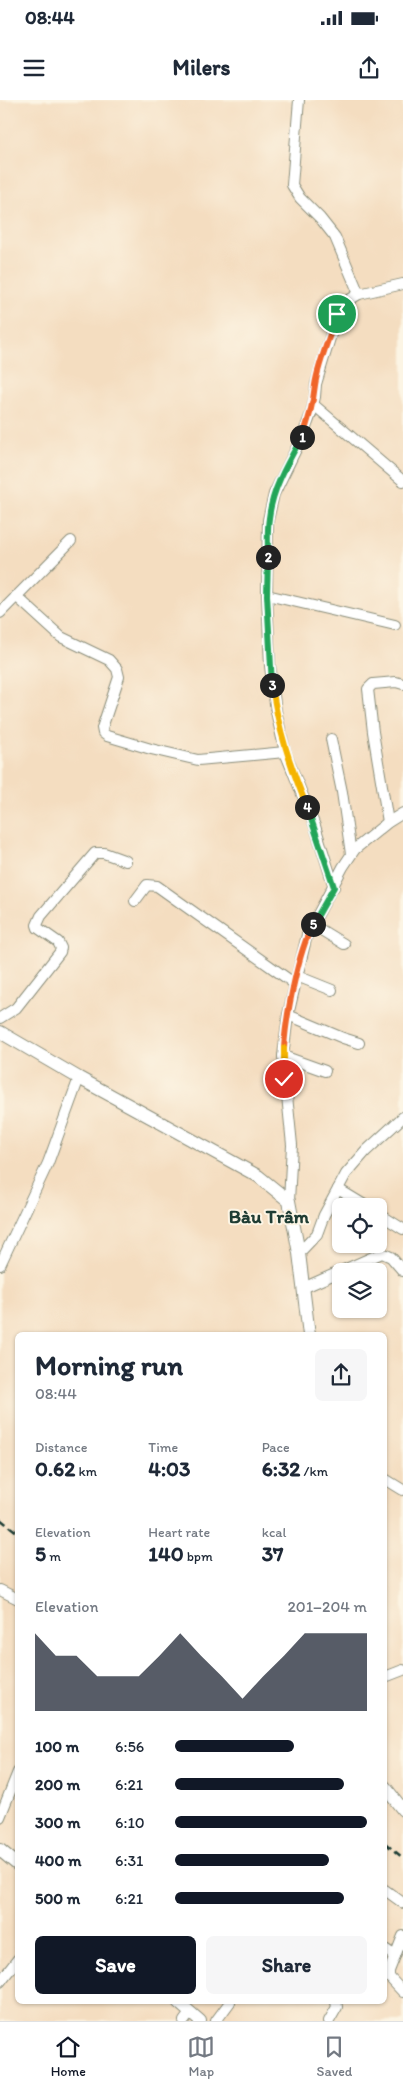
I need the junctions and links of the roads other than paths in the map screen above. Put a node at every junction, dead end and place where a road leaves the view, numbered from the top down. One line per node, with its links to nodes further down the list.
1 (299, 100): 3 (street)
2 (403, 284): 3 (street)
3 (359, 294): 4 (street)
4 (314, 405): 5 (street); 7 (street)
5 (403, 481)
6 (71, 541): 8 (street)
7 (267, 595): 10 (street); 13 (street)
8 (16, 596): 9 (street); 13 (street)
9 (0, 612)
10 (395, 625)
11 (403, 684): 15 (street)
12 (331, 739): 16 (street)
13 (285, 752): 18 (street)
14 (403, 813): 15 (street)
15 (388, 822): 16 (street)
16 (351, 854): 18 (street)
17 (126, 861): 25 (street)
18 (334, 887): 20 (street)
19 (135, 901): 22 (street)
20 (313, 925): 21 (street); 22 (street)
21 (344, 944)
22 (296, 980): 23 (street); 24 (street)
23 (332, 990)
24 (288, 1014): 27 (street); 28 (street)
25 (0, 1018)
26 (0, 1032): 30 (street)
27 (359, 1043)
28 (283, 1056): 29 (street); 34 (street)
29 (325, 1071)
30 (78, 1078): 34 (street); 38 (street)
31 (403, 1118): 32 (street)
32 (338, 1189): 33 (street); 37 (street)
33 (353, 1198)
34 (289, 1201): 37 (street)
35 (387, 1219): 36 (street)
36 (403, 1229)
37 (299, 1253): 40 (street)
38 (0, 1265)
39 (403, 1271): 40 (street)
40 (303, 1288): 41 (street)
41 (309, 1332)
42 (387, 1480): 43 (street)
43 (403, 1490)
44 (0, 1590): 45 (street)
45 (15, 1598)
46 (403, 1670): 47 (street)
47 (387, 1676)
48 (15, 1780): 51 (street)
49 (387, 1790): 50 (street)
50 (403, 1810)
51 (0, 1817)
52 (0, 1850): 53 (street)
53 (15, 1862)
54 (387, 1891): 55 (street)
55 (403, 1903)
56 (403, 1936): 58 (street)
57 (387, 1950): 58 (street)
58 (395, 1956): 61 (street)
59 (15, 1963): 60 (street)
60 (0, 1982)
61 (403, 1992)
62 (229, 2004): 64 (street)
63 (337, 2004): 65 (street)
64 (216, 2021)
65 (329, 2021)

